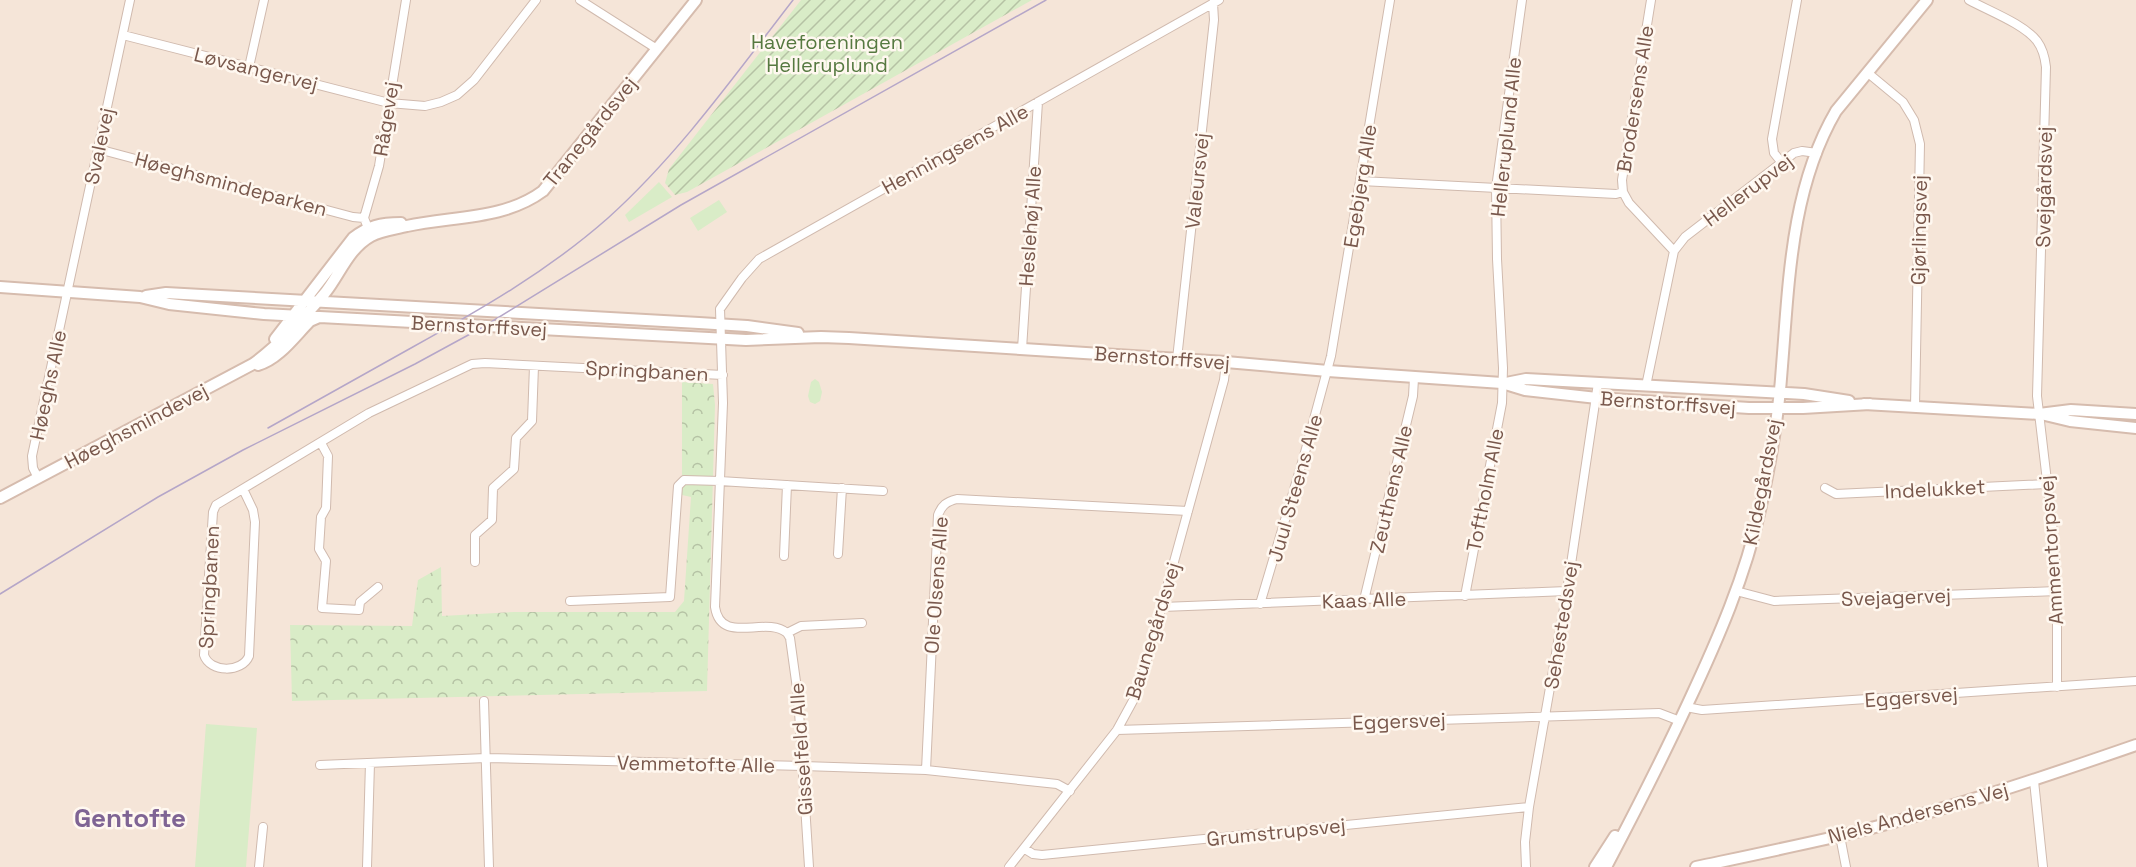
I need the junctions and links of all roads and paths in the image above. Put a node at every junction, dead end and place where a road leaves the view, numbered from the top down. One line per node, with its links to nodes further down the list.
1 (130, 0): 14 (street, Svalevej)
2 (264, 0): 16 (street)
3 (406, 0): 19 (street, Rågevej)
4 (536, 0): 19 (street, Løvsangervej)
5 (580, 0): 15 (street)
6 (696, 0): 15 (street, Tranegårdsvej)
7 (1389, 0): 23 (street, Egebjerg Alle)
8 (1522, 0): 24 (street, Helleruplund Alle)
9 (1651, 0): 25 (street, Brodersens Alle)
10 (1797, 0): 22 (street)
11 (1927, 0): 17 (street, Hellerupvej)
12 (1969, 0): 54 (street, Svejgårdsvej)
13 (1216, 2): 18 (street, Henningsens Alle); 39 (street, Valeursvej)
14 (123, 35): 16 (street, Løvsangervej); 20 (street, Svalevej)
15 (657, 49): 26 (street, Tranegårdsvej)
16 (249, 67): 19 (street, Løvsangervej)
17 (1868, 73): 21 (street, Hellerupvej); 52 (street, Gjørlingsvej)
18 (1038, 102): 35 (street, Henningsens Alle); 38 (street, Heslehøj Alle)
19 (389, 103): 26 (street, Rågevej)
20 (98, 149): 26 (street, Høeghsmindeparken); 29 (street, Svalevej)
21 (1817, 153): 22 (street, Hellerupvej); 49 (street, Kildegårdsvej)
22 (1782, 162): 27 (street, Hellerupvej)
23 (1361, 181): 24 (street); 43 (street, Egebjerg Alle)
24 (1496, 188): 25 (street); 46 (street, Helleruplund Alle)
25 (1623, 192): 27 (street, Brodersens Alle)
26 (368, 227): 31 (street, Tranegårdsvej); 32 (street, Tranegårdsvej)
27 (1674, 251): 48 (street)
28 (0, 286): 29 (street, Bernstorffsvej)
29 (68, 291): 30 (street, Bernstorffsvej); 58 (street, Høeghs Alle)
30 (140, 297): 31 (street, Bernstorffsvej); 33 (street, Bernstorffsvej)
31 (303, 302): 32 (street, Bernstorffsvej); 33 (street, Tranegårdsvej)
32 (316, 302): 33 (street, Tranegårdsvej); 35 (street, Bernstorffsvej)
33 (297, 316): 34 (street, Bernstorffsvej); 42 (street, Høeghsmindevej)
34 (318, 318): 37 (street, Bernstorffsvej); 42 (street)
35 (721, 324): 36 (street, Bernstorffsvej); 37 (street, Henningsens Alle)
36 (820, 337): 37 (street, Bernstorffsvej); 38 (street, Bernstorffsvej)
37 (721, 339): 44 (street, Henningsens Alle)
38 (1022, 349): 39 (street, Bernstorffsvej)
39 (1177, 358): 40 (street, Bernstorffsvej)
40 (1226, 362): 43 (street, Bernstorffsvej); 67 (street, Baunegårdsvej)
41 (534, 366): 44 (street, Springbanen); 57 (street, Springbanen); 70 (street)
42 (244, 369): 58 (street, Høeghsmindevej)
43 (1328, 371): 45 (street, Bernstorffsvej); 78 (street, Juul Steens Alle)
44 (723, 375): 59 (street, Henningsens Alle)
45 (1414, 378): 46 (street, Bernstorffsvej); 76 (street, Zeuthens Alle)
46 (1502, 383): 47 (street, Bernstorffsvej); 50 (street, Bernstorffsvej); 75 (street, Toftholm Alle)
47 (1598, 383): 48 (street, Bernstorffsvej); 50 (street, Sehestedsvej)
48 (1646, 386): 49 (street, Bernstorffsvej)
49 (1778, 393): 51 (street, Bernstorffsvej); 53 (street, Kildegårdsvej)
50 (1596, 398): 53 (street, Bernstorffsvej); 72 (street, Sehestedsvej)
51 (1870, 404): 52 (street, Bernstorffsvej); 53 (street, Bernstorffsvej)
52 (1915, 407): 54 (street, Bernstorffsvej)
53 (1776, 408): 73 (street, Kildegårdsvej)
54 (2039, 414): 55 (street, Bernstorffsvej); 56 (street, Bernstorffsvej); 60 (street, Ammentorpsvej)
55 (2136, 414)
56 (2136, 428)
57 (321, 443): 64 (street, Springbanen); 71 (street)
58 (38, 478): 66 (street, Høeghsmindevej)
59 (720, 481): 61 (street); 77 (street); 81 (street, Henningsens Alle)
60 (2046, 484): 63 (street, Indelukket); 74 (street, Ammentorpsvej)
61 (787, 485): 62 (street); 69 (street)
62 (842, 488): 65 (street); 68 (street)
63 (1825, 488)
64 (243, 489): 64 (street, Springbanen)
65 (883, 491)
66 (0, 498)
67 (1188, 511): 79 (street, Baunegårdsvej); 94 (street, Ole Olsens Alle)
68 (838, 554)
69 (784, 556)
70 (475, 562)
71 (378, 587)
72 (1567, 591): 75 (street, Kaas Alle); 86 (street, Sehestedsvej)
73 (1736, 591): 74 (street, Svejagervej); 85 (street, Kildegårdsvej)
74 (2057, 591): 83 (street, Ammentorpsvej)
75 (1465, 596): 76 (street, Kaas Alle)
76 (1364, 600): 78 (street, Kaas Alle)
77 (570, 601)
78 (1260, 604): 79 (street, Kaas Alle)
79 (1162, 607): 88 (street, Baunegårdsvej)
80 (862, 623): 81 (street)
81 (787, 633): 93 (street, Gisselfeld Alle)
82 (2136, 681): 83 (street, Eggersvej)
83 (2057, 687): 85 (street, Eggersvej)
84 (484, 701): 90 (street)
85 (1686, 706): 87 (street, Kildegårdsvej)
86 (1546, 716): 87 (street, Eggersvej); 88 (street, Eggersvej); 98 (street, Sehestedsvej)
87 (1680, 721): 97 (street, Kildegårdsvej)
88 (1118, 730): 96 (street, Baunegårdsvej)
89 (2136, 745): 95 (street, Niels Andersens Vej)
90 (486, 758): 91 (street, Vemmetofte Alle); 93 (street, Vemmetofte Alle); 104 (street)
91 (370, 763): 92 (street, Vemmetofte Alle); 103 (street)
92 (320, 765)
93 (803, 766): 94 (street, Vemmetofte Alle); 105 (street, Gisselfeld Alle)
94 (926, 770): 96 (street, Vemmetofte Alle)
95 (2034, 781): 100 (street, Niels Andersens Vej); 112 (street)
96 (1070, 791): 101 (street, Baunegårdsvej)
97 (1644, 794): 108 (street, Kildegårdsvej); 109 (street, Kildegårdsvej)
98 (1529, 807): 101 (street, Grumstrupsvej); 107 (street, Sehestedsvej)
99 (263, 826): 102 (street)
100 (1840, 836): 110 (street, Niels Andersens Vej); 111 (street)
101 (1025, 849): 106 (street, Baunegårdsvej)
102 (260, 867)
103 (368, 867)
104 (489, 867)
105 (809, 867)
106 (1009, 867)
107 (1526, 867)
108 (1595, 867)
109 (1606, 867)
110 (1695, 867)
111 (1845, 867)
112 (2043, 867)

